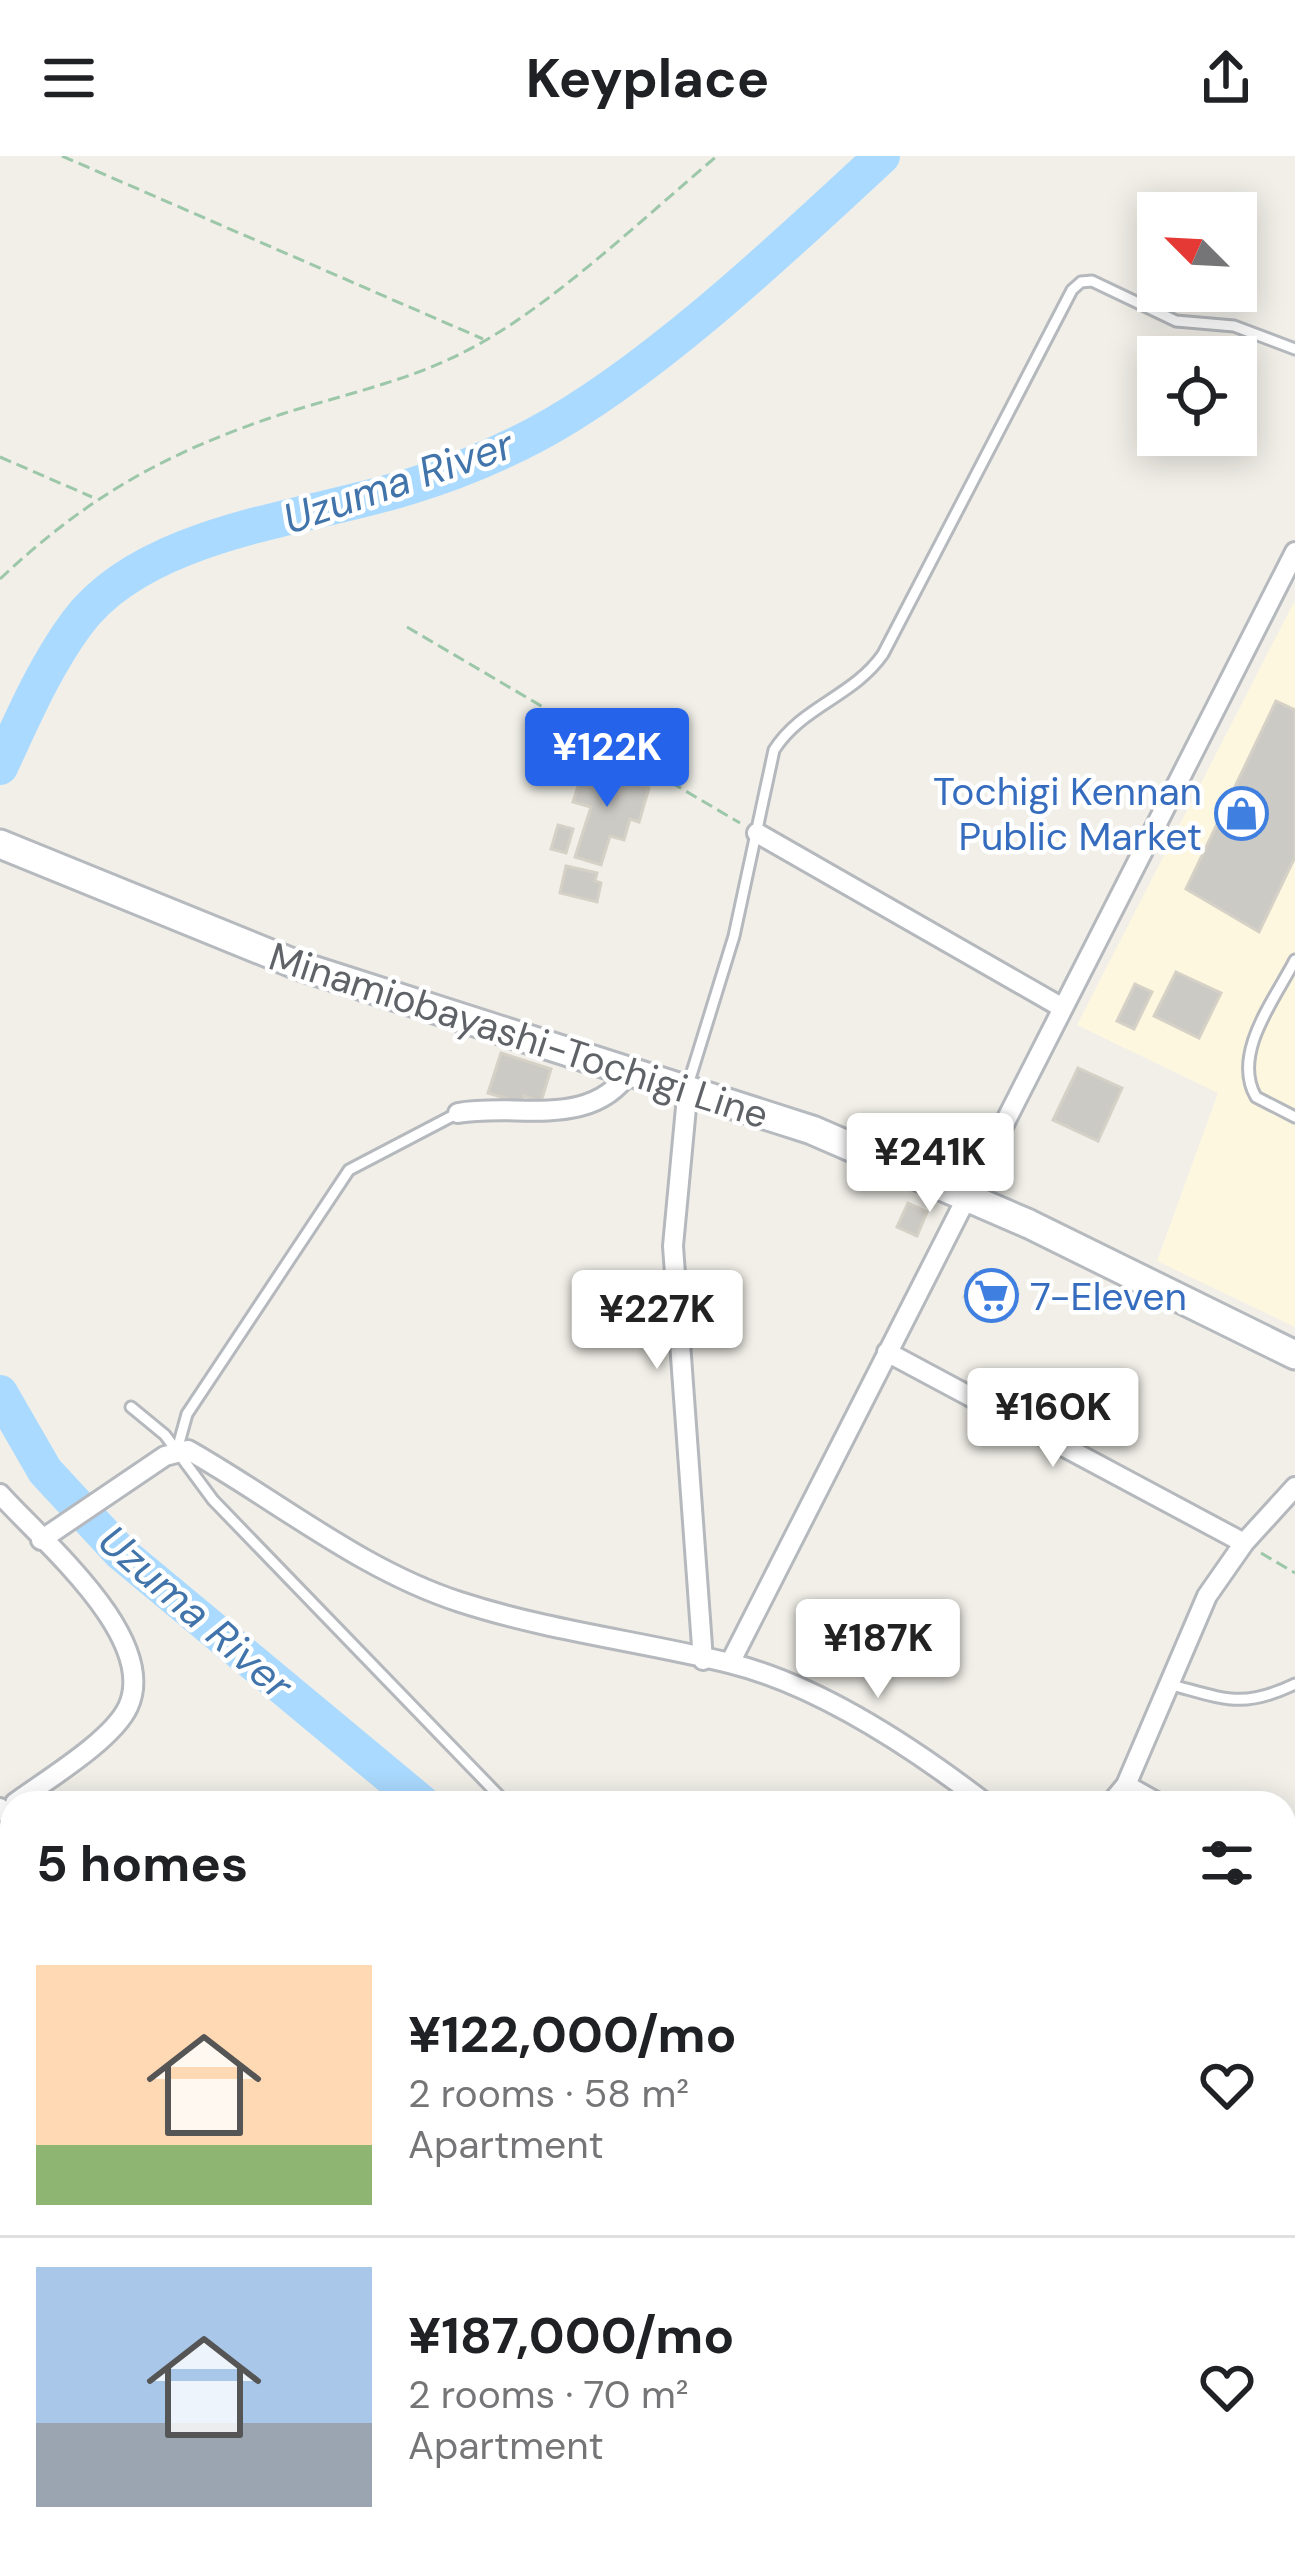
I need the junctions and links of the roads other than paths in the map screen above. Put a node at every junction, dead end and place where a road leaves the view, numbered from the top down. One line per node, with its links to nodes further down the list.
1 (1295, 349): 3 (lane)
2 (1295, 553): 6 (street)
3 (757, 833): 6 (street); 8 (lane)
4 (0, 844): 7 (main road, Minamiobayashi-Tochigi Line)
5 (1295, 960): 10 (lane)
6 (1061, 1007): 11 (street)
7 (631, 1070): 8 (main road, Minamiobayashi-Tochigi Line); 9 (street)
8 (688, 1086): 11 (main road, Minamiobayashi-Tochigi Line); 20 (street)
9 (458, 1113): 15 (lane)
10 (1295, 1118)
11 (964, 1196): 12 (street); 13 (main road, Minamiobayashi-Tochigi Line)
12 (887, 1352): 19 (street); 21 (street)
13 (1295, 1355)
14 (131, 1407): 15 (lane)
15 (171, 1453): 18 (street); 20 (street); 26 (lane)
16 (1295, 1487): 19 (street)
17 (0, 1494): 18 (street)
18 (46, 1537): 25 (street)
19 (1244, 1543): 23 (street)
20 (703, 1660): 21 (street)
21 (730, 1663): 27 (street)
22 (1295, 1684): 23 (lane)
23 (1172, 1685): 24 (street)
24 (1126, 1785): 28 (street); 29 (street)
25 (29, 1791)
26 (494, 1791)
27 (968, 1791)
28 (1121, 1791)
29 (1137, 1791)

